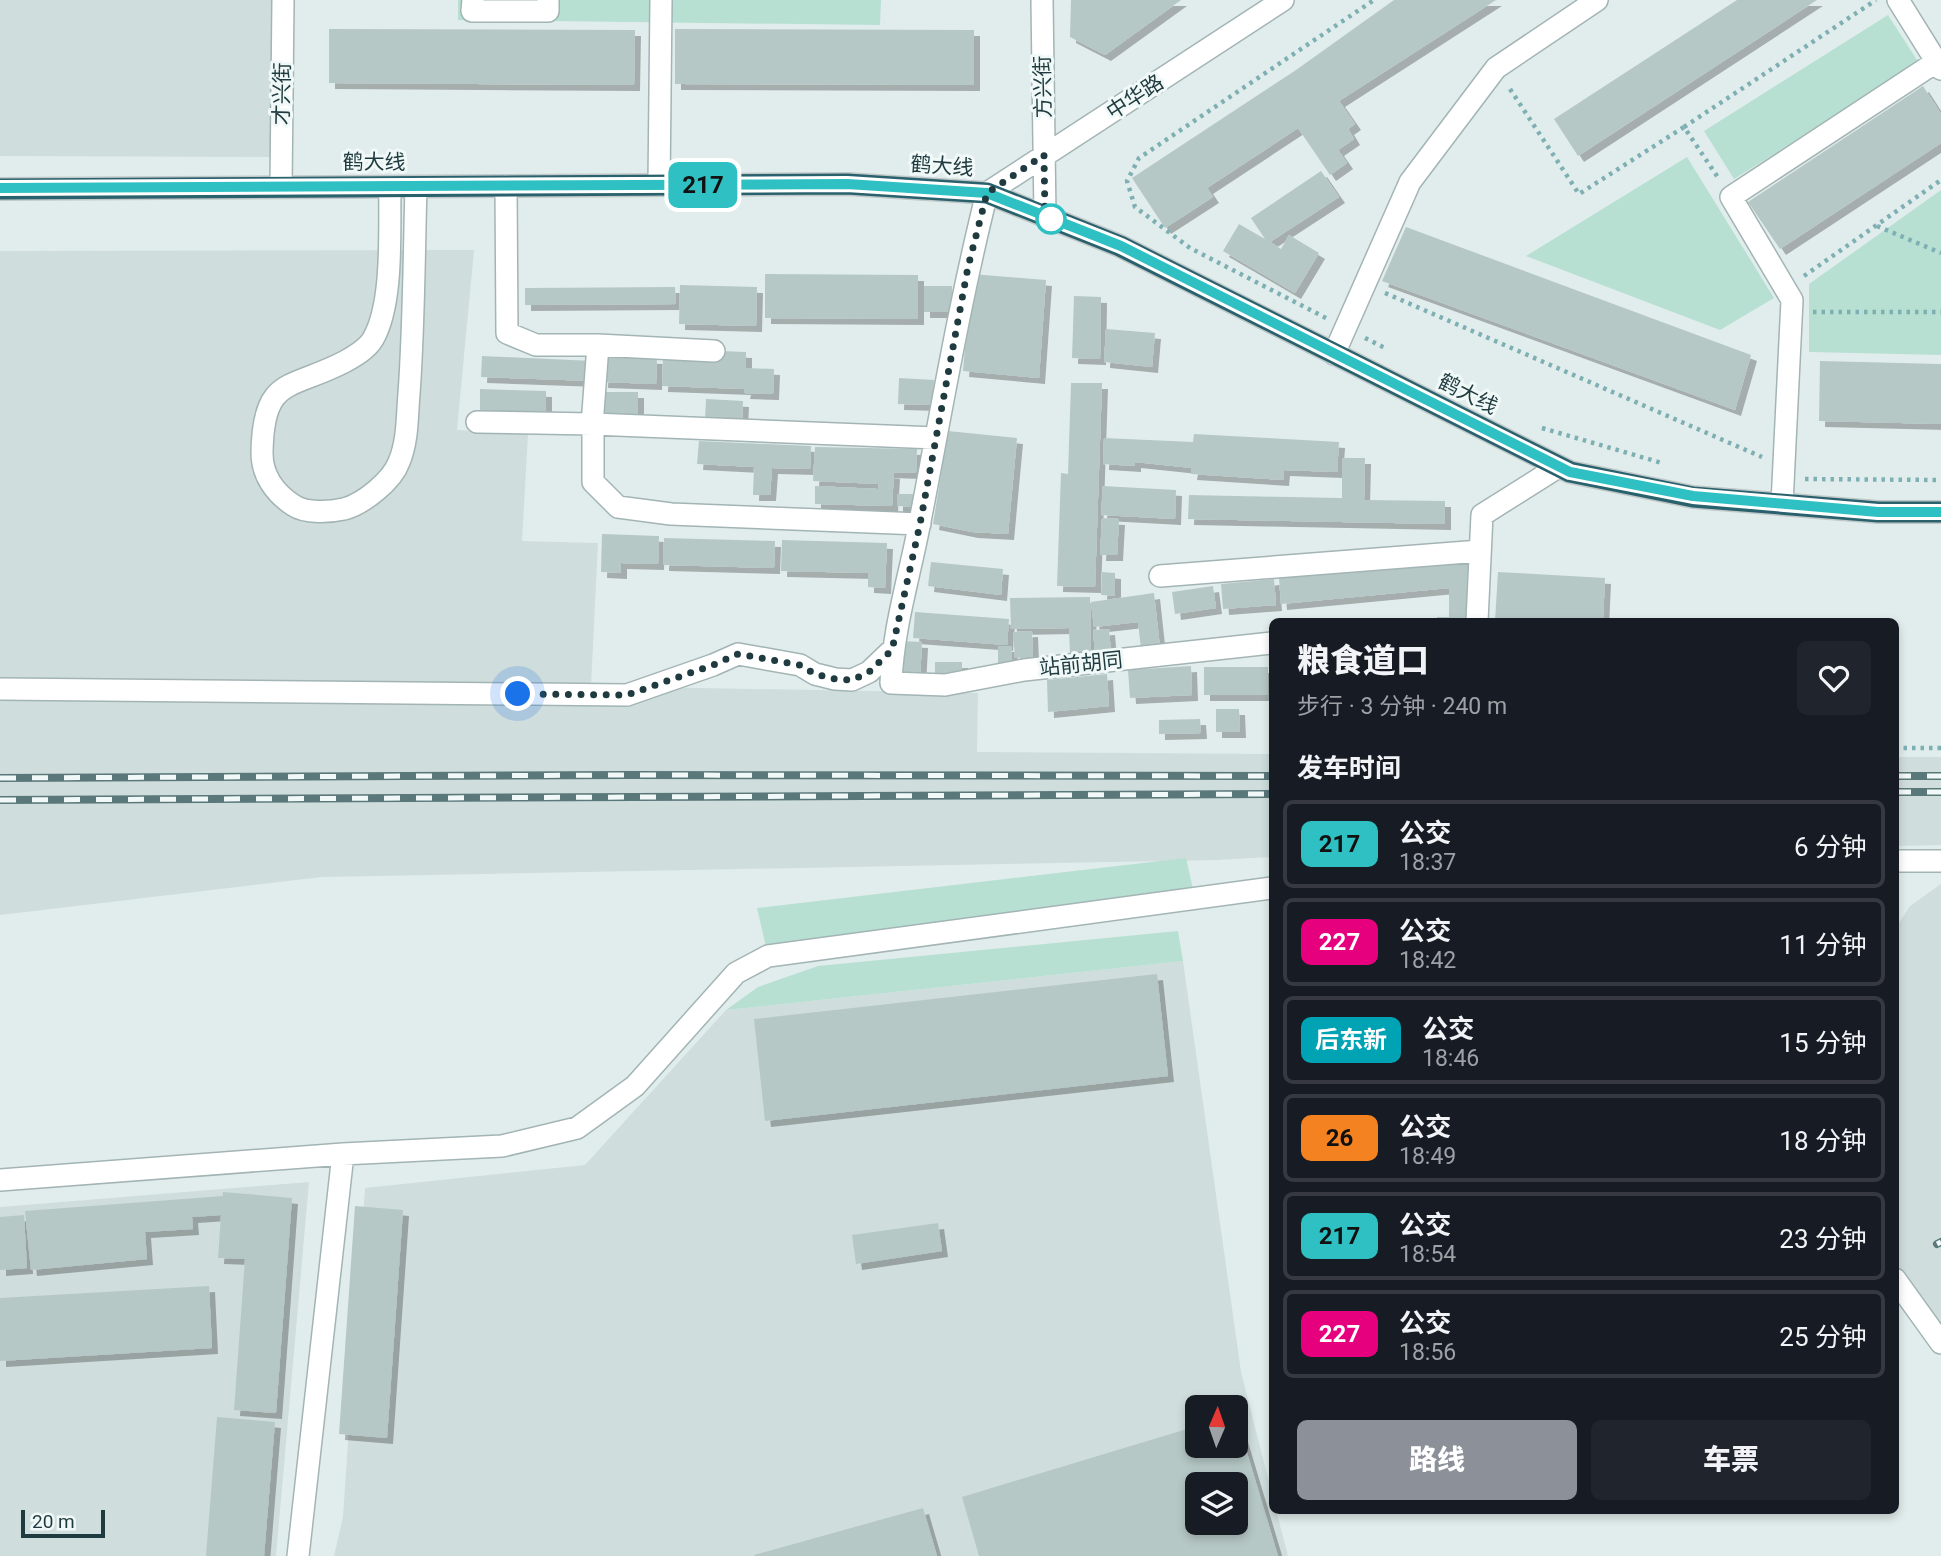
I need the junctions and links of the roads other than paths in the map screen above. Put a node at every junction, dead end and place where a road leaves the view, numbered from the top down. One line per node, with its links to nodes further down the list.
1 (283, 0): 13 (street, 才兴街)
2 (473, 0): 3 (street)
3 (548, 0)
4 (661, 0): 11 (street)
5 (1041, 0): 10 (street, 方兴街)
6 (1283, 0): 10 (street, 中华路)
7 (1597, 0): 21 (street)
8 (1899, 0): 9 (street)
9 (1939, 65): 26 (street)
10 (1044, 155): 17 (street, 中华路); 18 (street, 方兴街)
11 (659, 185): 12 (highway, 鹤大线); 17 (highway, 鹤大线)
12 (506, 186): 15 (highway, 鹤大线); 19 (street)
13 (281, 187): 14 (highway, 鹤大线); 16 (highway, 鹤大线)
14 (390, 187): 15 (highway, 鹤大线); 15 (street)
15 (416, 187)
16 (0, 188)
17 (987, 193): 18 (highway, 鹤大线); 24 (street)
18 (1045, 216): 21 (highway, 鹤大线)
19 (598, 345): 20 (street); 23 (street)
20 (714, 351)
21 (1334, 354): 25 (highway, 鹤大线)
22 (477, 422): 23 (street)
23 (593, 424): 24 (street); 28 (street)
24 (936, 438): 28 (street)
25 (1558, 467): 26 (highway, 鹤大线); 29 (street)
26 (1782, 504): 27 (highway, 鹤大线)
27 (1941, 512)
28 (920, 524): 33 (street)
29 (1480, 551): 30 (street); 31 (street)
30 (1160, 576)
31 (1477, 618)
32 (1269, 643): 33 (street, 站前胡同)
33 (892, 650): 34 (street)
34 (0, 689)
35 (1941, 861): 36 (street)
36 (1899, 867)
37 (1269, 888): 38 (street)
38 (343, 1154): 39 (street); 42 (street)
39 (0, 1180)
40 (1899, 1285): 41 (street)
41 (1941, 1343)
42 (298, 1556)

